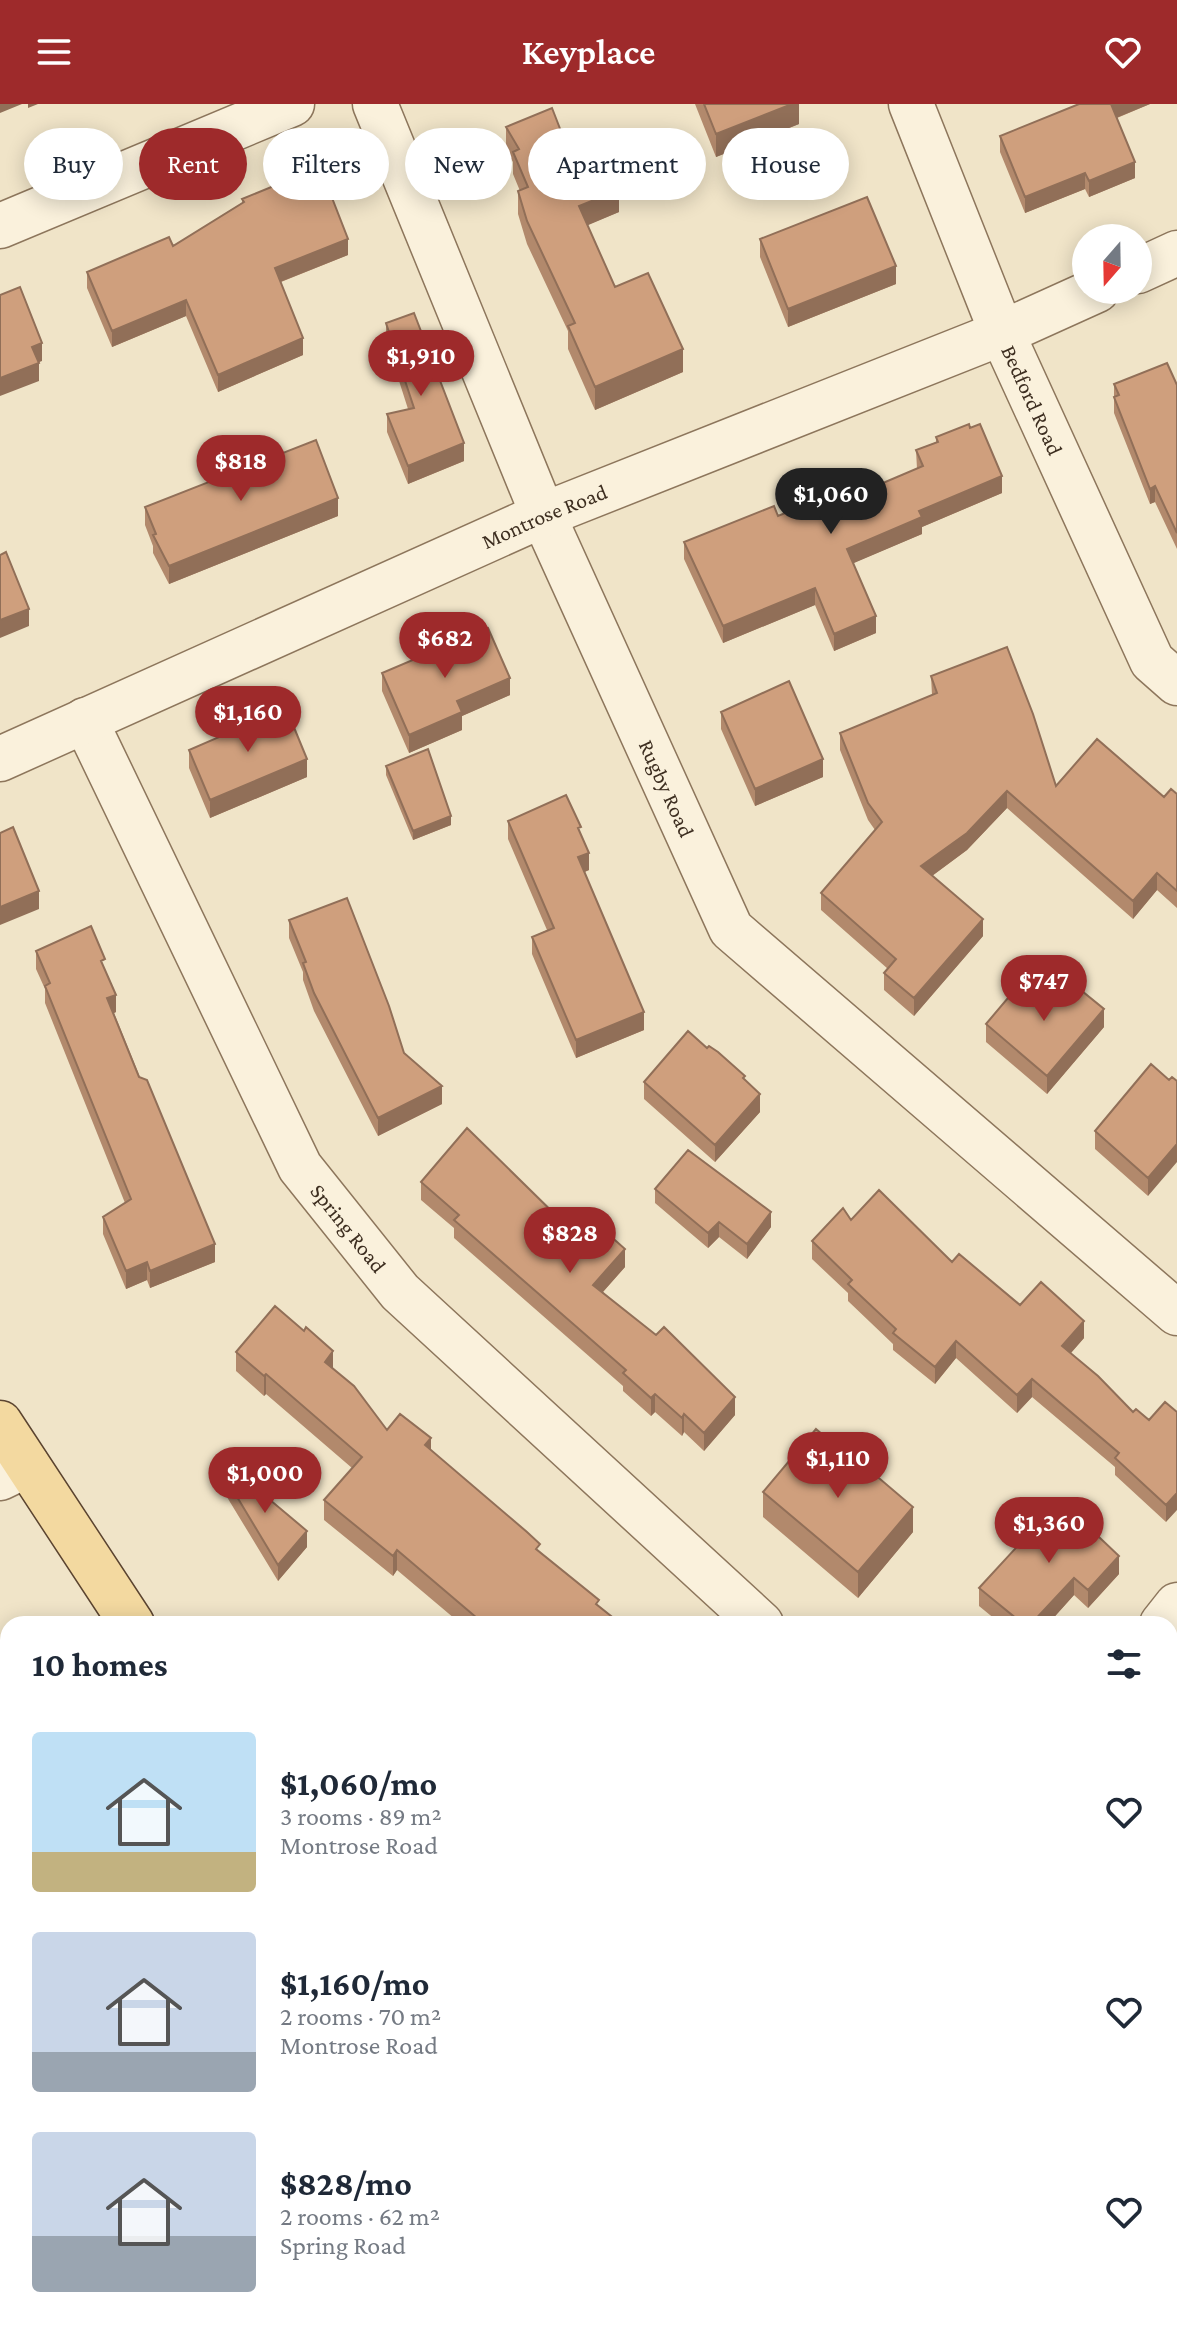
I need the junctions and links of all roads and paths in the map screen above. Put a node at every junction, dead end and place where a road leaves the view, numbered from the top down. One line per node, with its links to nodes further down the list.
1 (292, 104): 4 (street)
2 (375, 104): 9 (street, Rugby Road)
3 (911, 104): 8 (street, Bedford Road)
4 (0, 226)
5 (1177, 253): 6 (street)
6 (1152, 265)
7 (1072, 301): 8 (street, Montrose Road)
8 (1002, 333): 9 (street, Montrose Road); 10 (street, Bedford Road)
9 (543, 515): 11 (street, Montrose Road); 13 (street, Rugby Road)
10 (1177, 683)
11 (85, 720): 12 (street, Montrose Road); 17 (street, Spring Road)
12 (0, 759)
13 (1177, 1313)
14 (0, 1423): 15 (main road)
15 (13, 1472): 16 (main road)
16 (126, 1616)
17 (752, 1616)

